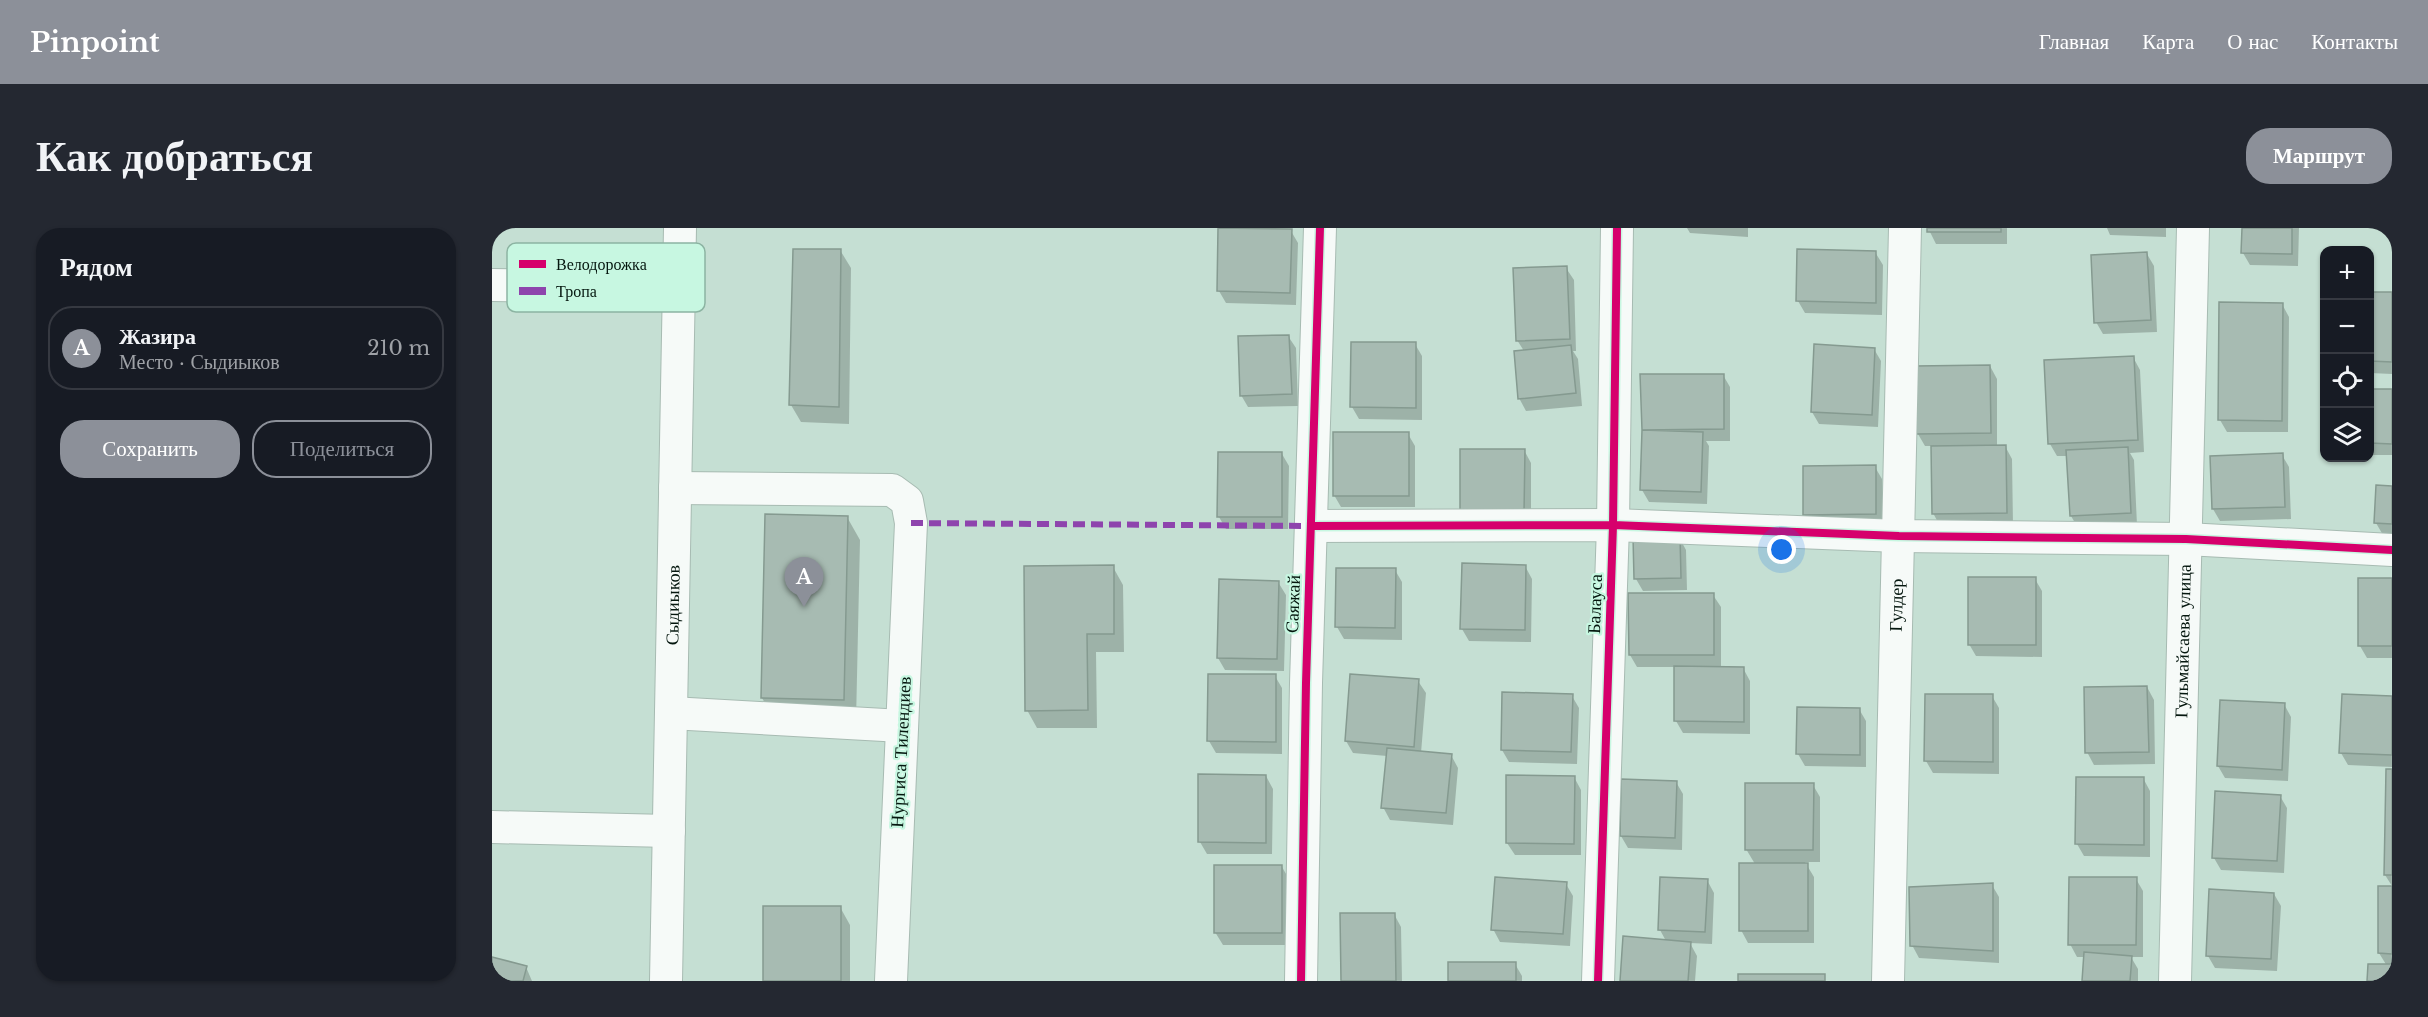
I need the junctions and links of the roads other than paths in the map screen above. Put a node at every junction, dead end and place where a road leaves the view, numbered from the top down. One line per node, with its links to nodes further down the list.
1 (680, 228): 6 (street, Сыдиыков)
2 (1320, 228): 12 (street, Саяжай)
3 (1617, 228): 11 (street, Балауса)
4 (1905, 228): 13 (street, Гулдер)
5 (2193, 228): 14 (street, Гульмайсаева улица)
6 (680, 243)
7 (492, 285): 8 (street)
8 (507, 285)
9 (679, 312): 10 (street, Сыдиыков)
10 (675, 488): 16 (street, Сыдиыков); 17 (street, Нургиса Тилендиев)
11 (1613, 525): 12 (street); 13 (street); 23 (street, Балауса)
12 (1311, 526): 22 (street, Саяжай)
13 (1899, 536): 14 (street); 24 (street, Гулдер)
14 (2186, 539): 15 (street); 25 (street, Гульмайсаева улица)
15 (2392, 550)
16 (671, 713): 17 (street); 19 (street, Сыдиыков)
17 (902, 726): 21 (street, Нургиса Тилендиев)
18 (492, 827): 19 (street)
19 (669, 831): 20 (street, Сыдиыков)
20 (666, 981)
21 (891, 981)
22 (1301, 981)
23 (1598, 981)
24 (1888, 981)
25 (2175, 981)

